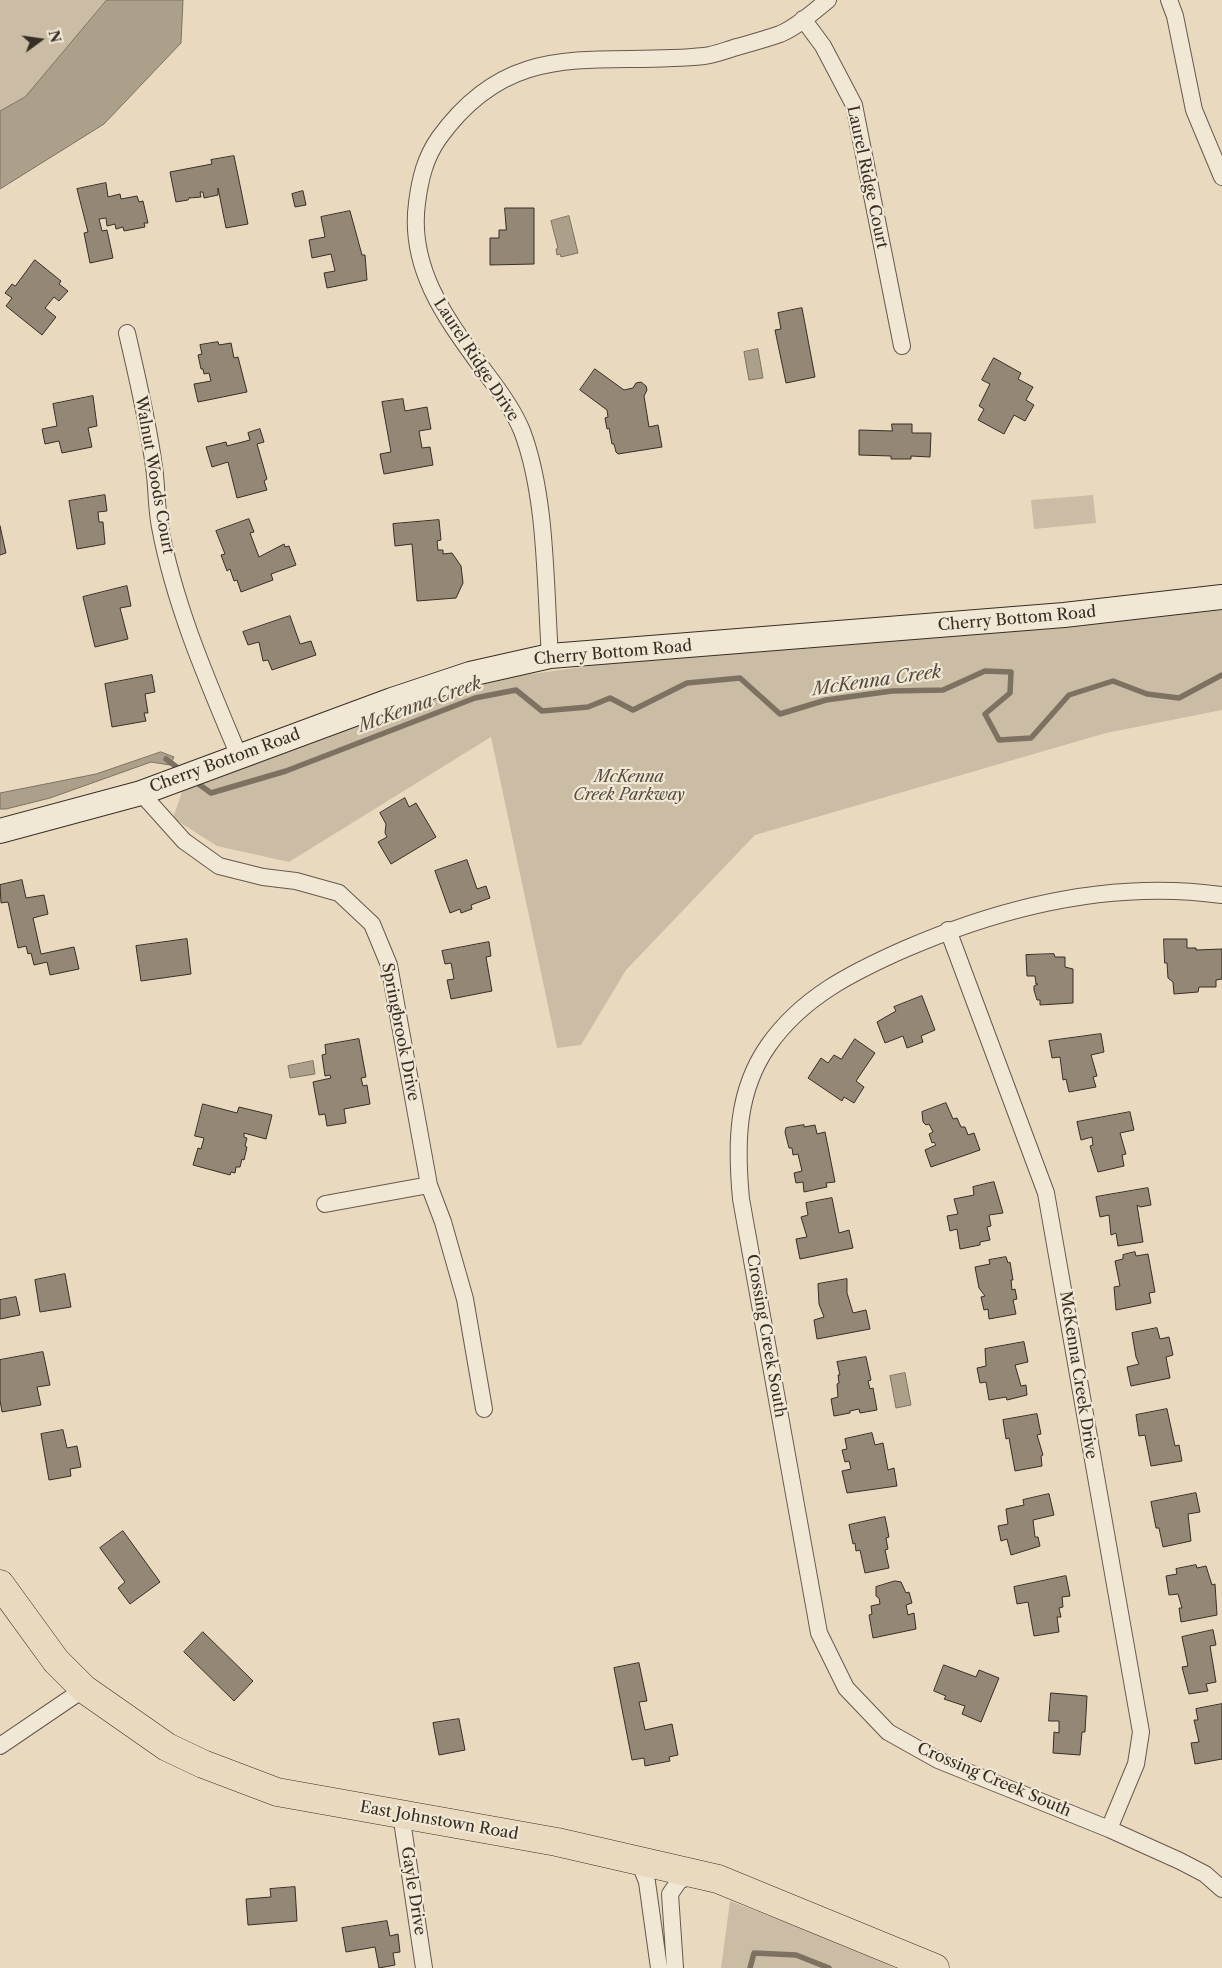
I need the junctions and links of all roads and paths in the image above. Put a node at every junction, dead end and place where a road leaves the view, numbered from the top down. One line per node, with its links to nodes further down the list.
1 (828, 0): 3 (street, Laurel Ridge Drive)
2 (1170, 0): 4 (street)
3 (804, 19): 6 (street, Laurel Ridge Court); 8 (street, Laurel Ridge Drive)
4 (1222, 177)
5 (127, 333): 9 (street, Walnut Woods Court)
6 (902, 346)
7 (1222, 597): 8 (main road, Cherry Bottom Road)
8 (550, 656): 9 (main road, Cherry Bottom Road)
9 (239, 756): 10 (main road, Cherry Bottom Road)
10 (141, 793): 11 (main road, Cherry Bottom Road); 14 (street, Springbrook Drive)
11 (0, 831)
12 (1222, 895): 13 (street, Crossing Creek South)
13 (948, 930): 21 (street, McKenna Creek Drive); 21 (street, Crossing Creek South)
14 (429, 1185): 15 (street); 16 (street, Springbrook Drive)
15 (325, 1204)
16 (484, 1409)
17 (0, 1584): 18 (highway, East Johnstown Road)
18 (84, 1689): 19 (street); 20 (highway, East Johnstown Road)
19 (0, 1746)
20 (400, 1814): 22 (highway, East Johnstown Road); 25 (street, Gayle Drive)
21 (1109, 1830): 24 (street, Crossing Creek South)
22 (633, 1859): 23 (highway, East Johnstown Road); 26 (street)
23 (696, 1874): 27 (street); 28 (highway, East Johnstown Road)
24 (1222, 1889)
25 (424, 1968)
26 (659, 1968)
27 (675, 1968)
28 (935, 1968)

